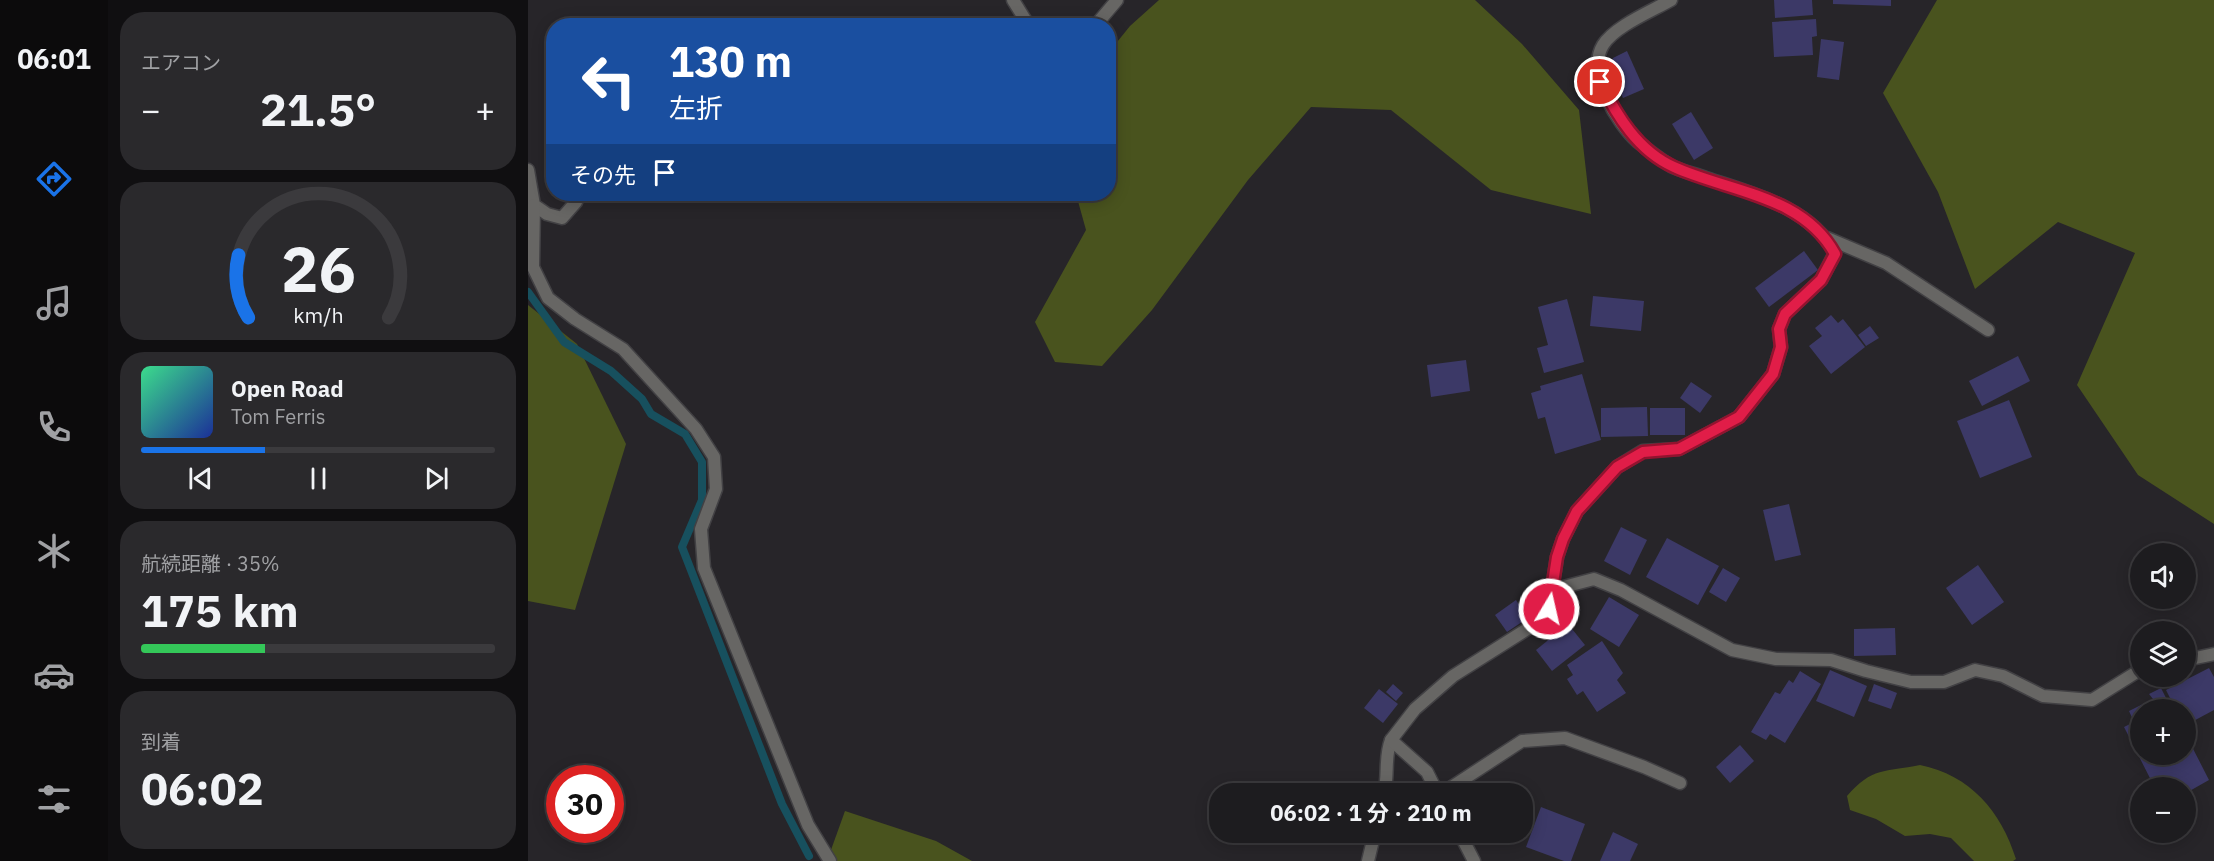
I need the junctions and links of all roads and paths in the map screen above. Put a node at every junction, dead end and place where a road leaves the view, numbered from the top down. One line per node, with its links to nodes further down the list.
1 (1013, 0): 4 (street)
2 (1117, 0): 5 (street)
3 (1671, 0): 9 (street)
4 (1024, 18)
5 (1102, 18)
6 (528, 170): 8 (street)
7 (576, 201): 8 (street)
8 (534, 205): 22 (street)
9 (1827, 238): 10 (street); 11 (street)
10 (1988, 330)
11 (1552, 590): 14 (street); 15 (street)
12 (2214, 654): 13 (street)
13 (2196, 658)
14 (2130, 676)
15 (1391, 740): 16 (street); 17 (street)
16 (1386, 783)
17 (1434, 783)
18 (1457, 783): 19 (street)
19 (1680, 783)
20 (1372, 843): 23 (street)
21 (1465, 843): 24 (street)
22 (830, 861)
23 (1368, 861)
24 (1474, 861)

